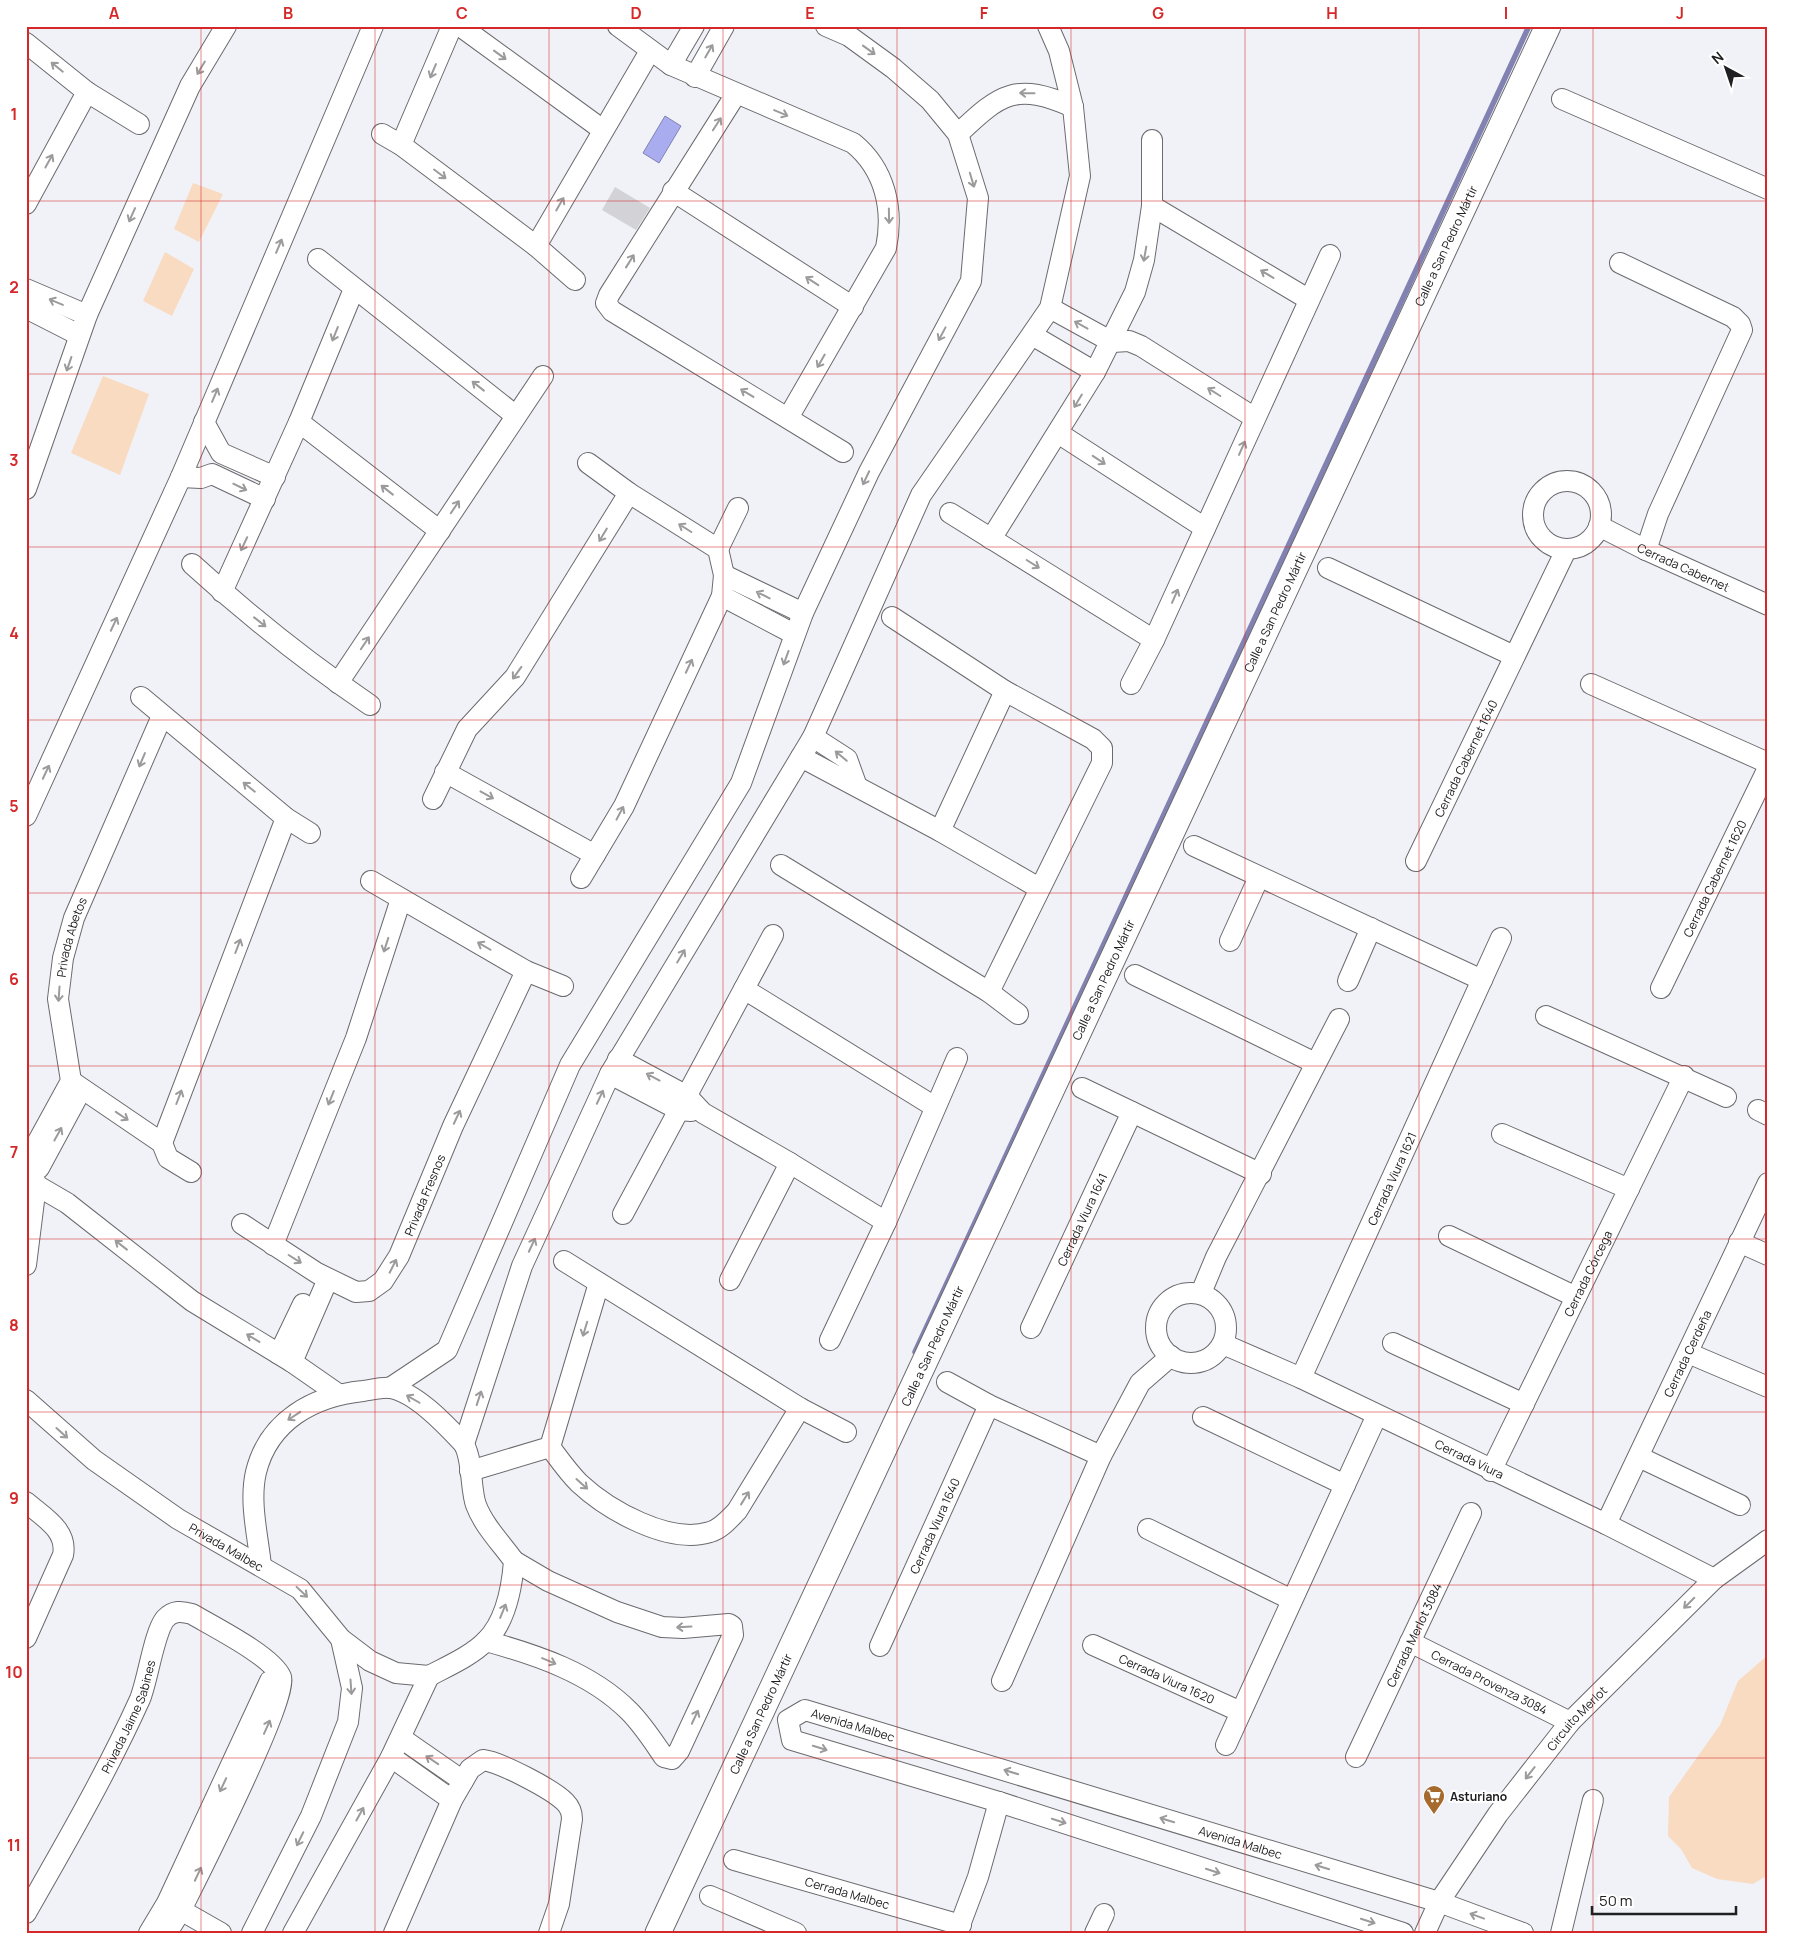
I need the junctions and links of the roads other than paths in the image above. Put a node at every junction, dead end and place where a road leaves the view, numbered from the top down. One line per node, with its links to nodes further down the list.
1 (226, 26): 41 (street, one-way to 41)
2 (373, 26): 50 (street, one-way to 2)
3 (452, 26): 25 (street, one-way to 25)
4 (460, 26): 21 (street, one-way to 21)
5 (618, 26): 13 (street)
6 (694, 26): 14 (street)
7 (724, 26): 15 (street, one-way to 7)
8 (826, 26): 11 (street)
9 (1048, 26): 19 (street)
10 (1548, 26): 224 (main road, Calle a San Pedro Mártir)
11 (857, 31): 23 (street, one-way to 23)
12 (26, 43): 16 (street, one-way to 12)
13 (650, 51): 14 (street); 21 (street)
14 (671, 65): 15 (street)
15 (695, 76): 17 (street)
16 (87, 92): 20 (street); 28 (street, one-way to 16)
17 (736, 94): 27 (street, one-way to 17); 38 (street, one-way to 38)
18 (1562, 99): 26 (street)
19 (1073, 107): 23 (street, one-way to 23); 40 (street)
20 (138, 124)
21 (603, 130): 30 (street, one-way to 21)
22 (382, 134): 25 (street)
23 (958, 134): 77 (street, one-way to 77)
24 (1152, 140): 29 (street)
25 (401, 145): 30 (street, one-way to 30)
26 (1768, 189)
27 (673, 191): 38 (street, one-way to 27); 48 (street, one-way to 27)
28 (26, 204)
29 (1152, 206): 37 (street, one-way to 29); 44 (street, one-way to 44)
30 (536, 246): 34 (street)
31 (1330, 255): 37 (street)
32 (318, 259): 36 (street)
33 (1620, 263): 70 (street)
34 (575, 280)
35 (26, 289): 41 (street, one-way to 35)
36 (354, 289): 47 (street, one-way to 36); 51 (street, one-way to 51)
37 (1308, 299): 49 (street)
38 (853, 307): 48 (street, one-way to 48)
39 (26, 308): 42 (street)
40 (1050, 308): 43 (street); 44 (street, one-way to 40)
41 (87, 315): 42 (street)
42 (79, 335): 59 (street, one-way to 59)
43 (1032, 335): 45 (street); 89 (street)
44 (1112, 342): 45 (street); 49 (street, one-way to 44)
45 (1095, 372): 52 (street, one-way to 52)
46 (543, 376): 47 (street)
47 (516, 416): 66 (street, one-way to 47)
48 (788, 418): 53 (street)
49 (1255, 418): 65 (street, one-way to 49)
50 (204, 422): 54 (street); 57 (street)
51 (299, 422): 58 (street); 66 (street, one-way to 51)
52 (1058, 433): 65 (street, one-way to 65); 67 (street)
53 (843, 452)
54 (221, 453): 56 (street); 58 (street)
55 (588, 463): 60 (street)
56 (212, 474): 57 (street); 61 (street, one-way to 61)
57 (181, 477): 96 (street, one-way to 57)
58 (275, 477): 61 (street)
59 (26, 489)
60 (629, 493): 68 (street, one-way to 60); 93 (street, one-way to 93)
61 (265, 500): 74 (street, one-way to 74)
62 (738, 508): 68 (street)
63 (950, 513): 67 (street)
64 (1599, 526): 69 (street); 69 (street); 70 (street, Cerrada Cabernet)
65 (1205, 528): 80 (street, one-way to 65)
66 (440, 531): 82 (street, one-way to 66)
67 (991, 539): 80 (street, one-way to 80)
68 (718, 549): 73 (street)
69 (1566, 550): 81 (street, Cerrada Cabernet 1640)
70 (1646, 550): 76 (street, Cerrada Cabernet)
71 (192, 564): 74 (street)
72 (1328, 568): 81 (street)
73 (724, 575): 75 (street); 77 (street, one-way to 73)
74 (222, 592): 82 (street, one-way to 82)
75 (722, 596): 79 (street); 101 (street, one-way to 75)
76 (1768, 605)
77 (803, 613): 79 (street)
78 (892, 617): 85 (street)
79 (794, 634): 166 (street, one-way to 166)
80 (1154, 640): 83 (street)
81 (1514, 656): 102 (street, Cerrada Cabernet 1640)
82 (338, 683): 87 (street)
83 (1131, 684)
84 (1591, 684): 91 (street)
85 (1005, 691): 98 (street); 107 (street)
86 (141, 697): 88 (street)
87 (370, 705)
88 (162, 716): 97 (street, one-way to 88); 128 (street, Privada Abetos, one-way to 128)
89 (814, 737): 90 (street); 94 (street, one-way to 89)
90 (801, 757): 94 (street); 126 (street, one-way to 90)
91 (1768, 763)
92 (1768, 768): 118 (street, Cerrada Cabernet 1620)
93 (445, 772): 95 (street); 101 (street, one-way to 101)
94 (856, 784): 98 (street)
95 (433, 799)
96 (26, 816)
97 (286, 818): 99 (street); 135 (street, one-way to 97)
98 (940, 831): 107 (street)
99 (310, 833)
100 (1194, 846): 104 (street)
101 (595, 855): 105 (street)
102 (1416, 861)
103 (781, 865): 120 (street)
104 (1259, 877): 109 (street); 112 (street)
105 (581, 878)
106 (371, 881): 108 (street)
107 (1039, 888): 120 (street)
108 (402, 899): 113 (street, one-way to 108); 147 (street, one-way to 147)
109 (1372, 928): 115 (street); 116 (street)
110 (773, 935): 119 (street)
111 (1501, 938): 115 (street, Cerrada Viura 1621)
112 (1230, 941)
113 (526, 971): 117 (street); 151 (street, Privada Fresnos, one-way to 113)
114 (1135, 975): 125 (street)
115 (1482, 980): 163 (street, Cerrada Viura 1621)
116 (1348, 981)
117 (563, 986)
118 (1661, 988)
119 (744, 989): 131 (street); 132 (street)
120 (989, 992): 121 (street)
121 (1018, 1014)
122 (1546, 1016): 127 (street)
123 (1339, 1019): 125 (street)
124 (957, 1058): 132 (street)
125 (1315, 1063): 139 (street)
126 (614, 1066): 131 (street); 175 (street, one-way to 126)
127 (1684, 1076): 130 (street); 141 (street, Cerrada Córcega)
128 (76, 1085): 135 (street, one-way to 135); 137 (street)
129 (1082, 1088): 133 (street)
130 (1726, 1097)
131 (683, 1103): 136 (street); 142 (street)
132 (935, 1107): 143 (street)
133 (1132, 1112): 139 (street); 156 (street, Cerrada Viura 1641)
134 (1502, 1134): 141 (street)
135 (162, 1143): 138 (street)
136 (790, 1163): 143 (street); 152 (street)
137 (31, 1172): 150 (street); 162 (street, one-way to 137)
138 (191, 1172)
139 (1261, 1174): 154 (street)
140 (1768, 1183): 146 (street, Cerrada Cerdeña)
141 (1629, 1189): 155 (street, Cerrada Córcega)
142 (623, 1214)
143 (886, 1222): 157 (street)
144 (242, 1224): 147 (street, Privada Fresnos)
145 (1449, 1236): 155 (street)
146 (1739, 1242): 148 (street); 160 (street, Cerrada Cerdeña)
147 (273, 1245): 151 (street, Privada Fresnos, one-way to 151)
148 (1768, 1255)
149 (564, 1261): 153 (street)
150 (26, 1265)
151 (323, 1276): 162 (street)
152 (730, 1280)
153 (599, 1283): 171 (street); 176 (street, one-way to 176)
154 (1201, 1293): 159 (street); 161 (street)
155 (1576, 1298): 169 (street, Cerrada Córcega)
156 (1031, 1328)
157 (830, 1340)
158 (1393, 1343): 169 (street)
159 (1222, 1344): 161 (street); 163 (street, Cerrada Viura)
160 (1688, 1353): 165 (street); 178 (street, Cerrada Cerdeña)
161 (1171, 1356): 177 (street)
162 (285, 1358): 167 (street)
163 (1300, 1378): 172 (street, Cerrada Viura)
164 (947, 1382): 170 (street)
165 (1768, 1387)
166 (390, 1388): 167 (street); 175 (street, one-way to 166)
167 (338, 1394): 189 (street, one-way to 189)
168 (26, 1400): 189 (street, Privada Malbec, one-way to 189)
169 (1524, 1404): 180 (street, Cerrada Córcega)
170 (990, 1405): 177 (street); 197 (street, Cerrada Viura 1640)
171 (800, 1408): 174 (street); 176 (street, one-way to 171)
172 (1377, 1415): 180 (street, Cerrada Viura); 181 (street)
173 (1203, 1417): 181 (street)
174 (846, 1432)
175 (464, 1444): 179 (street)
176 (550, 1448): 179 (street)
177 (1101, 1456): 199 (street)
178 (1639, 1457): 183 (street); 185 (street, Cerrada Cerdeña)
179 (470, 1471): 188 (street)
180 (1491, 1471): 185 (street, Cerrada Viura)
181 (1345, 1485): 191 (street)
182 (26, 1502): 192 (street)
183 (1740, 1505)
184 (1471, 1513): 195 (street, Cerrada Merlot 3084)
185 (1606, 1524): 190 (street, Cerrada Viura)
186 (1148, 1530): 191 (street)
187 (1768, 1540): 190 (street, Circuito Merlot)
188 (514, 1561): 194 (street, one-way to 188); 194 (street, one-way to 188)
189 (261, 1566): 193 (street, Privada Malbec, one-way to 193)
190 (1714, 1579): 201 (street, Circuito Merlot, one-way to 201)
191 (1292, 1600): 200 (street)
192 (26, 1638)
193 (341, 1639): 198 (street, Privada Malbec); 220 (street, one-way to 220)
194 (486, 1641): 198 (street)
195 (1410, 1642): 201 (street, Cerrada Provenza 3084); 204 (street, Cerrada Merlot 3084)
196 (1092, 1645): 200 (street, Cerrada Viura 1620)
197 (880, 1646)
198 (429, 1676): 202 (street)
199 (1002, 1681)
200 (1240, 1712): 203 (street)
201 (1570, 1722): 212 (street, Circuito Merlot, one-way to 212)
202 (401, 1738): 205 (street); 206 (street, one-way to 202)
203 (1226, 1745)
204 (1356, 1757)
205 (391, 1758): 207 (street); 221 (street, one-way to 205)
206 (463, 1781): 207 (street); 223 (street)
207 (452, 1800): 222 (street)
208 (1593, 1800): 230 (street)
209 (999, 1802): 212 (street, Avenida Malbec, one-way to 209); 216 (street, Cerrada Malbec); 227 (street, Avenida Malbec, one-way to 227)
210 (734, 1860): 216 (street, Cerrada Malbec)
211 (710, 1896): 225 (street)
212 (1439, 1902): 228 (street, Circuito Merlot); 229 (street, Avenida Malbec, one-way to 212)
213 (174, 1907): 214 (street, Privada Jaime Sabines); 217 (street, Privada Jaime Sabines); 218 (street, Privada Jaime Sabines); 219 (street)
214 (26, 1913)
215 (1104, 1914): 226 (street)
216 (959, 1929)
217 (149, 1933)
218 (167, 1933)
219 (221, 1933)
220 (252, 1933)
221 (294, 1933)
222 (394, 1933)
223 (550, 1933)
224 (658, 1933)
225 (796, 1933)
226 (1095, 1933)
227 (1403, 1933)
228 (1425, 1933)
229 (1523, 1933)
230 (1561, 1933)

